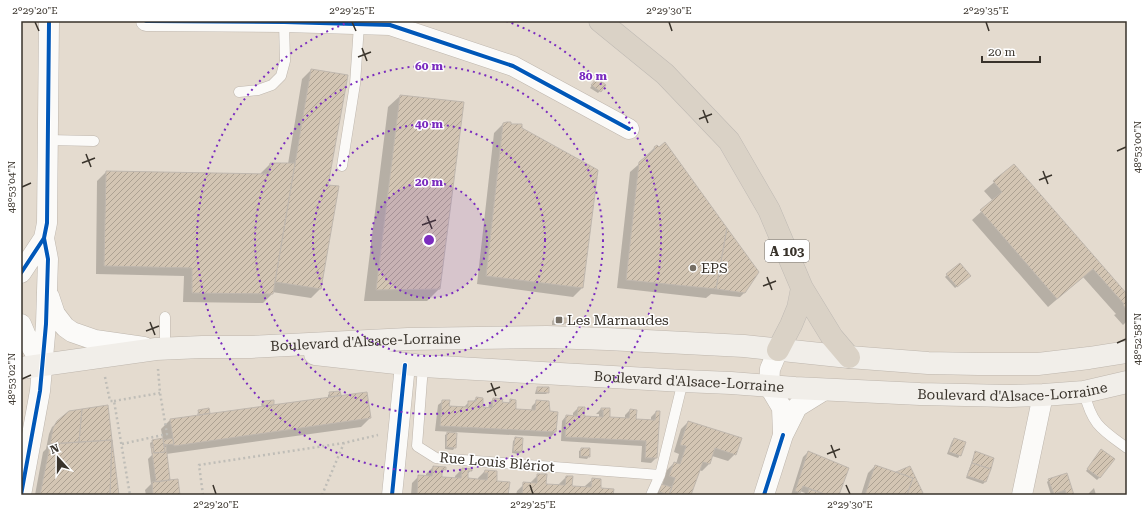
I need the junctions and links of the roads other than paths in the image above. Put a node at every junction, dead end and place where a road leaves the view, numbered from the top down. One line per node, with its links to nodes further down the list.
1 (49, 21): 8 (street)
2 (146, 21): 4 (street)
3 (600, 21): 13 (highway, A 103)
4 (284, 22): 5 (street); 6 (lane)
5 (359, 25): 7 (street); 10 (lane)
6 (239, 92)
7 (628, 129)
8 (48, 140): 9 (lane); 11 (street)
9 (94, 141)
10 (342, 166)
11 (44, 238): 12 (street); 14 (street)
12 (21, 273)
13 (802, 288): 19 (highway); 21 (highway, A 103)
14 (47, 292): 18 (street); 22 (street)
15 (165, 317): 18 (lane)
16 (21, 324): 22 (street)
17 (251, 347): 18 (main road, Boulevard d'Alsace-Lorraine); 19 (main road, Boulevard d'Alsace-Lorraine); 23 (main road, Boulevard d'Alsace-Lorraine)
18 (161, 349): 22 (main road, Boulevard d'Alsace-Lorraine)
19 (778, 350): 21 (main road, Boulevard d'Alsace-Lorraine); 26 (street)
20 (1127, 352): 21 (main road, Boulevard d'Alsace-Lorraine)
21 (849, 357): 29 (main road)
22 (31, 366): 34 (street)
23 (414, 366): 24 (main road, Boulevard d'Alsace-Lorraine); 33 (lane, Rue Louis Blériot); 35 (street)
24 (683, 381): 26 (main road, Boulevard d'Alsace-Lorraine); 33 (lane)
25 (1127, 382): 28 (main road, Boulevard d'Alsace-Lorraine)
26 (769, 386): 27 (main road, Boulevard d'Alsace-Lorraine); 31 (street)
27 (826, 389): 29 (main road, Boulevard d'Alsace-Lorraine); 31 (street)
28 (1084, 392): 30 (main road, Boulevard d'Alsace-Lorraine); 32 (lane)
29 (920, 394): 30 (main road, Boulevard d'Alsace-Lorraine)
30 (1043, 394): 38 (street)
31 (783, 435): 37 (street)
32 (1126, 446)
33 (660, 475): 36 (lane)
34 (21, 495)
35 (392, 495)
36 (651, 495)
37 (764, 495)
38 (1022, 495)

